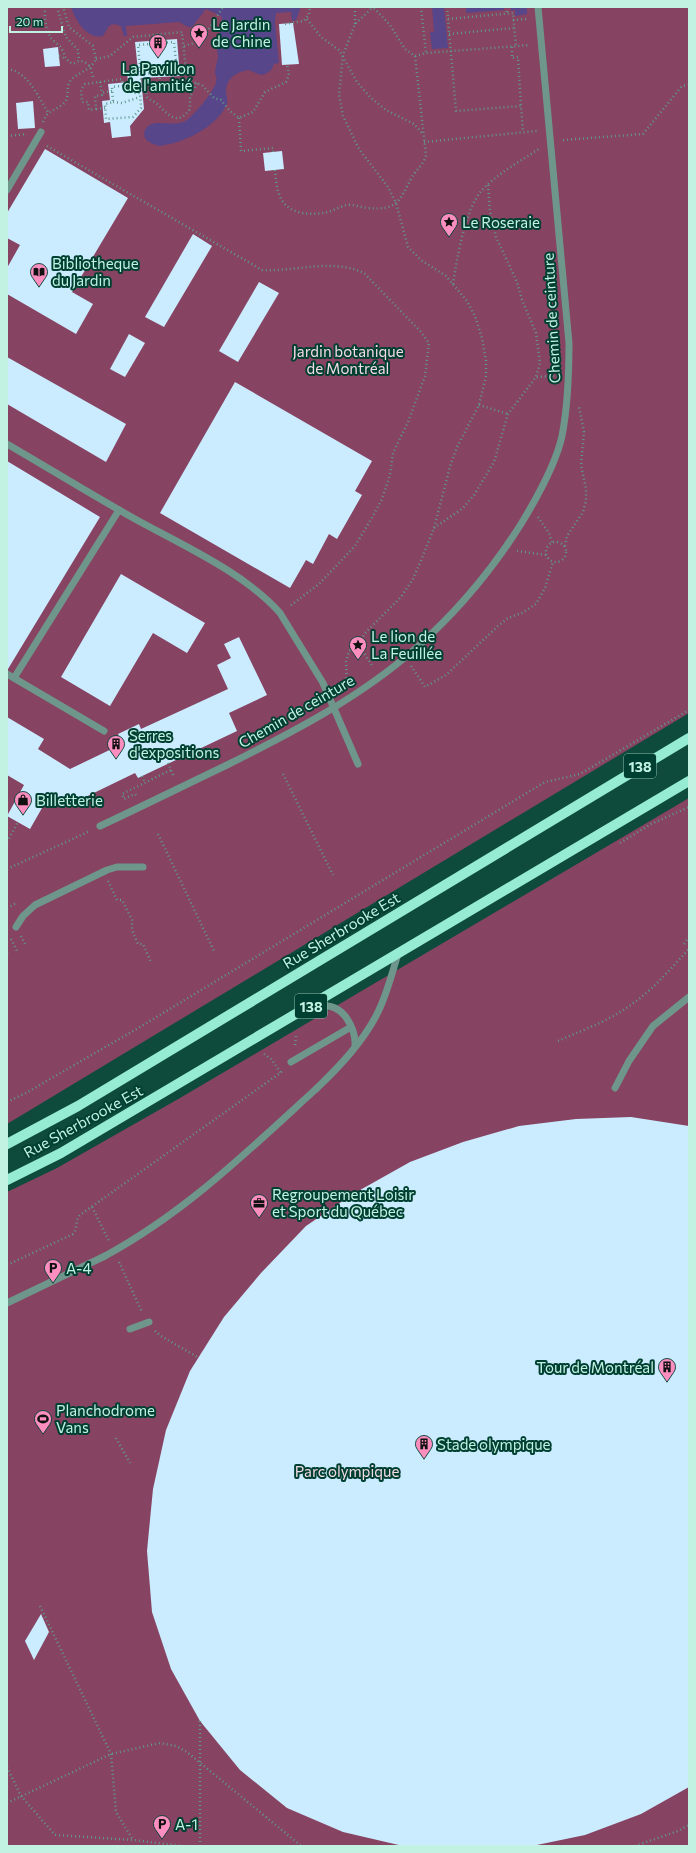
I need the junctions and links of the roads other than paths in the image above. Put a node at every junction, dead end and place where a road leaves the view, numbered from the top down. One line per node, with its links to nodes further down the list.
1 (538, 7): 8 (lane, Chemin de ceinture)
2 (41, 132): 3 (lane)
3 (7, 190)
4 (7, 444): 5 (lane)
5 (119, 510): 7 (lane); 8 (lane)
6 (7, 674): 7 (lane)
7 (14, 678): 9 (lane)
8 (333, 707): 11 (lane); 13 (lane, Chemin de ceinture)
9 (104, 731)
10 (689, 738): 23 (main road, Rue Sherbrooke Est / 138)
11 (358, 764)
12 (689, 781): 16 (main road, Rue Sherbrooke Est / 138)
13 (100, 826)
14 (143, 867): 15 (lane)
15 (16, 928)
16 (398, 954): 18 (main road, Rue Sherbrooke Est / 138); 20 (lane)
17 (689, 997): 22 (lane)
18 (313, 1005): 19 (lane); 24 (main road, Rue Sherbrooke Est / 138)
19 (351, 1027): 20 (lane); 21 (lane)
20 (355, 1046): 25 (lane, bridge)
21 (291, 1062)
22 (615, 1088)
23 (7, 1144)
24 (7, 1180)
25 (7, 1303)
26 (149, 1322): 27 (lane)
27 (130, 1330)

